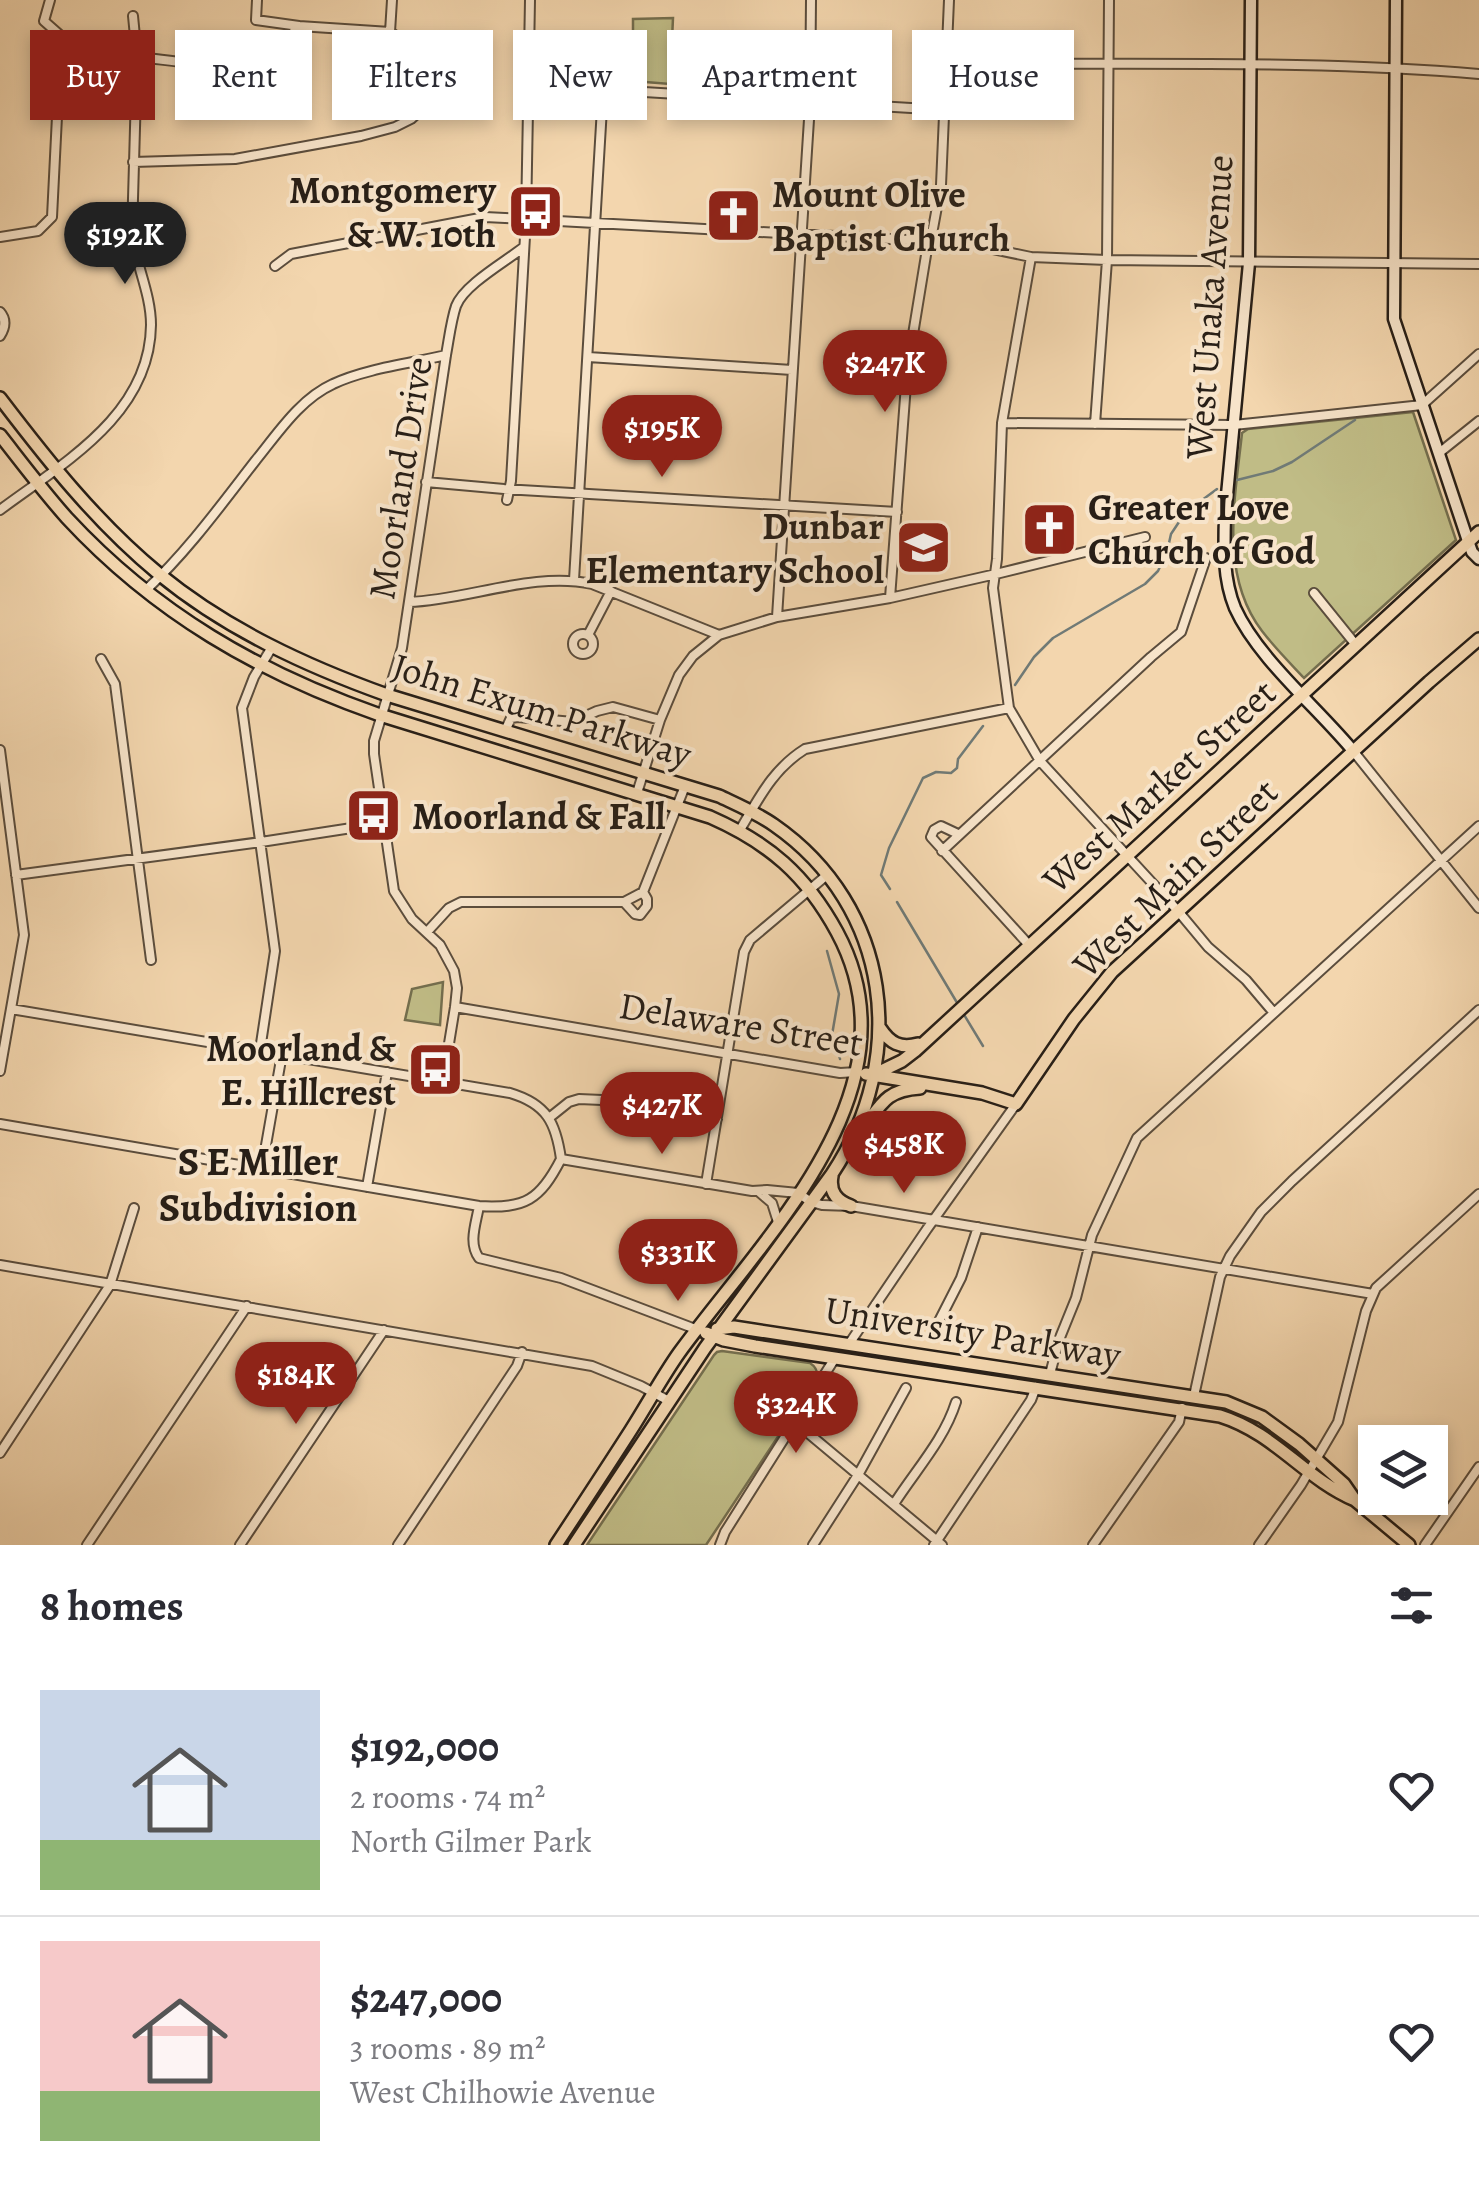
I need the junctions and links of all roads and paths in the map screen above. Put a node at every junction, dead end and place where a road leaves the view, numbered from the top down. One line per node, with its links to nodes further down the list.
1 (50, 0): 34 (street)
2 (257, 0): 11 (street)
3 (392, 0): 14 (street)
4 (530, 0): 15 (street)
5 (811, 0): 16 (street)
6 (949, 0): 17 (street)
7 (1108, 0): 20 (street)
8 (1251, 0): 21 (main road, West Unaka Avenue)
9 (1396, 0): 22 (main road)
10 (133, 16): 12 (street)
11 (299, 26): 13 (street); 18 (street)
12 (134, 30)
13 (360, 30)
14 (390, 30)
15 (529, 30)
16 (811, 30)
17 (948, 30)
18 (155, 59)
19 (1074, 64): 20 (street)
20 (1108, 64): 21 (street); 38 (street)
21 (1250, 65): 22 (street); 39 (main road, West Unaka Avenue)
22 (1396, 67): 23 (street); 41 (main road)
23 (1479, 74)
24 (135, 120): 30 (street)
25 (411, 120): 30 (street)
26 (527, 120): 31 (street)
27 (601, 120): 32 (street)
28 (809, 120): 33 (street)
29 (944, 120): 35 (street)
30 (134, 162): 57 (street)
31 (526, 219): 32 (street); 36 (street); 42 (street)
32 (594, 224): 33 (street); 47 (street)
33 (800, 236): 35 (street); 48 (street)
34 (0, 238)
35 (930, 242): 37 (street); 65 (street)
36 (524, 248): 45 (street, Moorland Drive); 60 (street)
37 (1030, 257): 38 (street); 52 (street)
38 (1106, 260): 39 (street); 53 (street)
39 (1249, 263): 41 (street); 54 (main road, West Unaka Avenue)
40 (1479, 264): 41 (street)
41 (1395, 265): 50 (main road)
42 (274, 266)
43 (0, 312): 44 (street)
44 (0, 336)
45 (446, 354): 59 (street, Moorland Drive); 72 (street)
46 (1479, 354): 50 (street)
47 (588, 357): 48 (street); 61 (street)
48 (792, 370): 63 (street)
49 (0, 398): 57 (main road, John Exum Parkway)
50 (1422, 405): 54 (street); 56 (main road)
51 (1479, 421): 56 (street)
52 (1002, 423): 53 (street); 71 (street)
53 (1095, 424): 54 (street)
54 (1234, 425): 88 (main road, West Unaka Avenue)
55 (0, 434): 58 (main road, John Exum Parkway)
56 (1440, 453): 68 (main road)
57 (55, 470): 58 (street); 72 (main road, John Exum Parkway)
58 (37, 482): 64 (street); 74 (main road, John Exum Parkway)
59 (426, 482): 60 (street); 78 (street, Moorland Drive)
60 (510, 488): 61 (street); 62 (street)
61 (578, 493): 63 (street); 73 (street)
62 (507, 500)
63 (784, 506): 65 (street); 79 (street)
64 (0, 510)
65 (897, 512): 77 (street)
66 (1479, 532): 68 (main road, West Market Street)
67 (1146, 537): 71 (street)
68 (1468, 542): 70 (main road); 83 (main road, West Market Street)
69 (1206, 558): 95 (street)
70 (1479, 559)
71 (996, 574): 77 (street); 89 (street)
72 (161, 576): 74 (street); 84 (main road, John Exum Parkway)
73 (574, 580): 75 (street); 78 (street)
74 (146, 590): 86 (main road, John Exum Parkway)
75 (611, 591): 80 (street); 81 (street)
76 (1314, 593): 83 (street)
77 (890, 598): 79 (street)
78 (409, 602): 87 (street, Moorland Drive)
79 (777, 617): 81 (street)
80 (588, 635)
81 (719, 635): 91 (street)
82 (1479, 639): 94 (main road, West Main Street)
83 (1356, 645): 88 (main road, West Market Street)
84 (272, 648): 86 (street); 87 (main road, John Exum Parkway)
85 (101, 659): 108 (street)
86 (260, 665): 90 (main road, John Exum Parkway); 105 (street)
87 (388, 695): 90 (street, Moorland Drive); 92 (main road, John Exum Parkway)
88 (1302, 695): 94 (main road, West Unaka Avenue); 107 (main road, West Market Street)
89 (1009, 708): 95 (street); 100 (street)
90 (380, 716): 98 (main road, John Exum Parkway); 101 (street, Moorland Drive)
91 (660, 720): 92 (street); 96 (street)
92 (505, 731): 96 (main road, John Exum Parkway)
93 (0, 750): 110 (street)
94 (1354, 752): 109 (street); 116 (main road, West Main Street)
95 (1040, 761): 104 (street); 107 (street)
96 (644, 773): 97 (main road, John Exum Parkway); 98 (street)
97 (685, 786): 99 (street); 100 (main road, John Exum Parkway)
98 (637, 794): 99 (main road, John Exum Parkway)
99 (678, 806): 103 (main road, John Exum Parkway); 113 (street)
100 (751, 811): 103 (street); 111 (main road, John Exum Parkway)
101 (384, 822): 105 (street); 117 (street, Moorland Drive)
102 (1479, 826): 109 (street)
103 (740, 830): 112 (main road, John Exum Parkway)
104 (958, 834): 106 (street); 106 (street)
105 (261, 842): 108 (street); 126 (street)
106 (942, 851): 118 (street)
107 (1126, 856): 116 (street); 118 (main road, West Market Street)
108 (138, 857): 110 (street); 119 (street)
109 (1441, 860): 115 (street); 123 (street)
110 (16, 875): 120 (street)
111 (826, 875): 112 (street); 124 (main road, John Exum Parkway)
112 (810, 888): 128 (street); 132 (main road, John Exum Parkway)
113 (643, 892): 114 (street); 114 (street)
114 (624, 902): 117 (street)
115 (1479, 908)
116 (1178, 911): 123 (street); 137 (main road, West Main Street)
117 (427, 932): 121 (street, Moorland Drive)
118 (1028, 946): 125 (main road, West Market Street)
119 (151, 960)
120 (11, 1008): 126 (street); 130 (street)
121 (455, 1008): 128 (street, Delaware Street); 134 (street, Moorland Drive)
122 (1479, 1010): 159 (street)
123 (1274, 1013): 157 (street)
124 (880, 1028): 125 (main road); 133 (main road, John Exum Parkway)
125 (922, 1043): 129 (main road, West Market Street)
126 (260, 1050): 127 (street)
127 (282, 1054): 131 (street); 143 (street)
128 (728, 1054): 132 (street, Delaware Street); 139 (street)
129 (902, 1061): 133 (main road, West Market Street); 135 (main road)
130 (0, 1071)
131 (387, 1072): 134 (street); 146 (street)
132 (857, 1072): 133 (main road, Delaware Street); 148 (main road, John Exum Parkway)
133 (874, 1075): 135 (main road, Delaware Street); 141 (main road, John Exum Parkway)
134 (443, 1080): 138 (street)
135 (907, 1082): 136 (main road, Delaware Street)
136 (937, 1087): 137 (main road, Delaware Street); 141 (main road)
137 (1016, 1104): 154 (street, West Main Street)
138 (549, 1118): 139 (street); 142 (street)
139 (717, 1119): 145 (street)
140 (0, 1124): 143 (street)
141 (850, 1145): 144 (main road, John Exum Parkway)
142 (561, 1159): 145 (street); 151 (street)
143 (262, 1168): 146 (street)
144 (832, 1174): 150 (main road); 152 (main road)
145 (706, 1184): 147 (street)
146 (367, 1187): 151 (street)
147 (758, 1192): 148 (street); 155 (street)
148 (798, 1194): 150 (street); 155 (main road)
149 (1479, 1194): 161 (street)
150 (812, 1202): 152 (street); 166 (main road)
151 (479, 1206): 165 (street)
152 (851, 1206): 154 (street)
153 (134, 1208): 160 (street)
154 (933, 1220): 156 (street); 167 (street, West Main Street)
155 (778, 1222): 165 (main road)
156 (978, 1227): 157 (street); 163 (street)
157 (1090, 1246): 159 (street); 170 (street)
158 (0, 1265): 160 (street)
159 (1224, 1268): 161 (street); 174 (street)
160 (110, 1285): 162 (street); 179 (street)
161 (1373, 1294): 180 (street)
162 (247, 1306): 164 (street); 185 (street)
163 (938, 1326)
164 (384, 1330): 168 (street); 186 (street)
165 (698, 1330): 166 (main road, University Parkway); 173 (main road)
166 (716, 1332): 167 (main road, University Parkway); 169 (main road, University Parkway); 175 (main road)
167 (849, 1344): 170 (main road, University Parkway)
168 (522, 1352): 173 (street); 187 (street)
169 (835, 1358): 171 (main road, University Parkway); 178 (street)
170 (1050, 1374): 174 (main road, University Parkway)
171 (1036, 1387): 177 (main road, University Parkway); 184 (street)
172 (906, 1388): 182 (street)
173 (655, 1392): 175 (street); 188 (main road)
174 (1194, 1396): 180 (main road, University Parkway)
175 (670, 1401): 189 (main road)
176 (956, 1402): 183 (street)
177 (1182, 1408): 180 (main road, University Parkway); 192 (street)
178 (796, 1423): 182 (street); 190 (street)
179 (0, 1453)
180 (1312, 1465): 193 (street); 194 (main road, University Parkway)
181 (1479, 1467): 195 (street)
182 (858, 1474): 183 (street); 191 (street)
183 (894, 1504): 184 (street)
184 (938, 1544)
185 (87, 1545)
186 (240, 1545)
187 (398, 1545)
188 (556, 1545)
189 (574, 1545)
190 (720, 1545)
191 (813, 1545)
192 (1093, 1545)
193 (1259, 1545)
194 (1408, 1545)
195 (1425, 1545)

